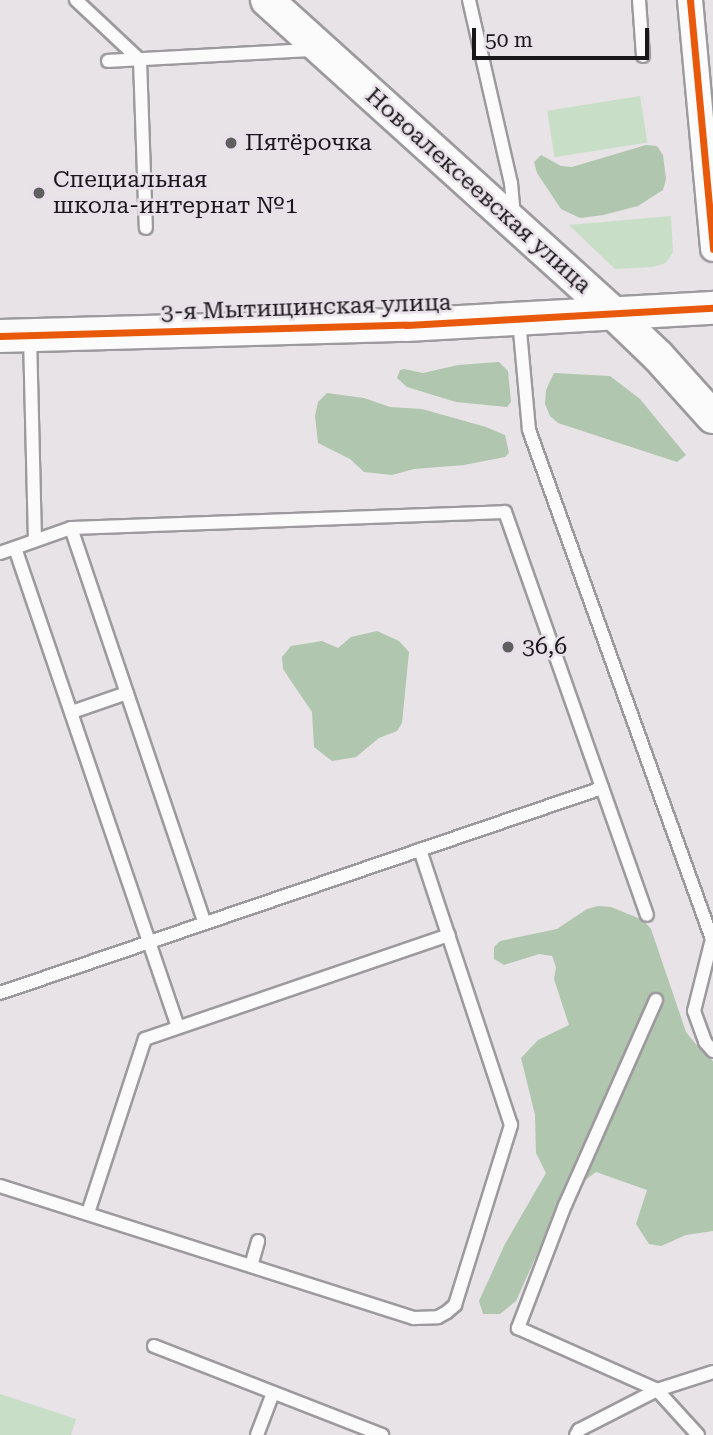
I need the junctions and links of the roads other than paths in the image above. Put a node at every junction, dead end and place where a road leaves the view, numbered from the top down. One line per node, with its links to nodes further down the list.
1 (76, 0): 8 (lane)
2 (267, 0): 6 (street, Новоалексеевская улица)
3 (470, 0): 10 (lane)
4 (639, 0): 7 (lane)
5 (690, 0): 12 (street)
6 (322, 50): 8 (lane); 10 (street, Новоалексеевская улица)
7 (643, 57)
8 (140, 60): 9 (lane); 11 (lane)
9 (108, 61)
10 (514, 226): 14 (street, Новоалексеевская улица)
11 (146, 228)
12 (713, 249)
13 (713, 308): 14 (street, 3-я Мытищинская улица)
14 (613, 313): 15 (street, 3-я Мытищинская улица); 17 (street, Новоалексеевская улица)
15 (519, 320): 16 (street, 3-я Мытищинская улица); 33 (lane)
16 (15, 336): 19 (lane)
17 (713, 417)
18 (71, 528): 19 (lane); 22 (lane); 24 (lane)
19 (35, 540): 20 (lane)
20 (15, 548): 21 (lane); 23 (lane)
21 (0, 553)
22 (128, 693): 23 (lane); 27 (lane)
23 (72, 712): 29 (lane)
24 (603, 788): 25 (lane); 26 (lane)
25 (420, 850): 27 (lane); 28 (lane)
26 (647, 915)
27 (205, 923): 29 (lane)
28 (449, 935): 32 (lane); 37 (lane)
29 (149, 942): 30 (lane); 32 (lane)
30 (0, 993)
31 (656, 1000): 40 (lane)
32 (178, 1027): 35 (lane)
33 (713, 1051)
34 (0, 1185): 35 (lane)
35 (88, 1213): 37 (lane)
36 (258, 1241): 37 (lane)
37 (251, 1266)
38 (154, 1346): 41 (lane)
39 (713, 1372): 40 (lane)
40 (657, 1390): 44 (lane); 45 (lane)
41 (273, 1392): 42 (lane); 43 (lane)
42 (257, 1435)
43 (382, 1435)
44 (576, 1435)
45 (698, 1435)

